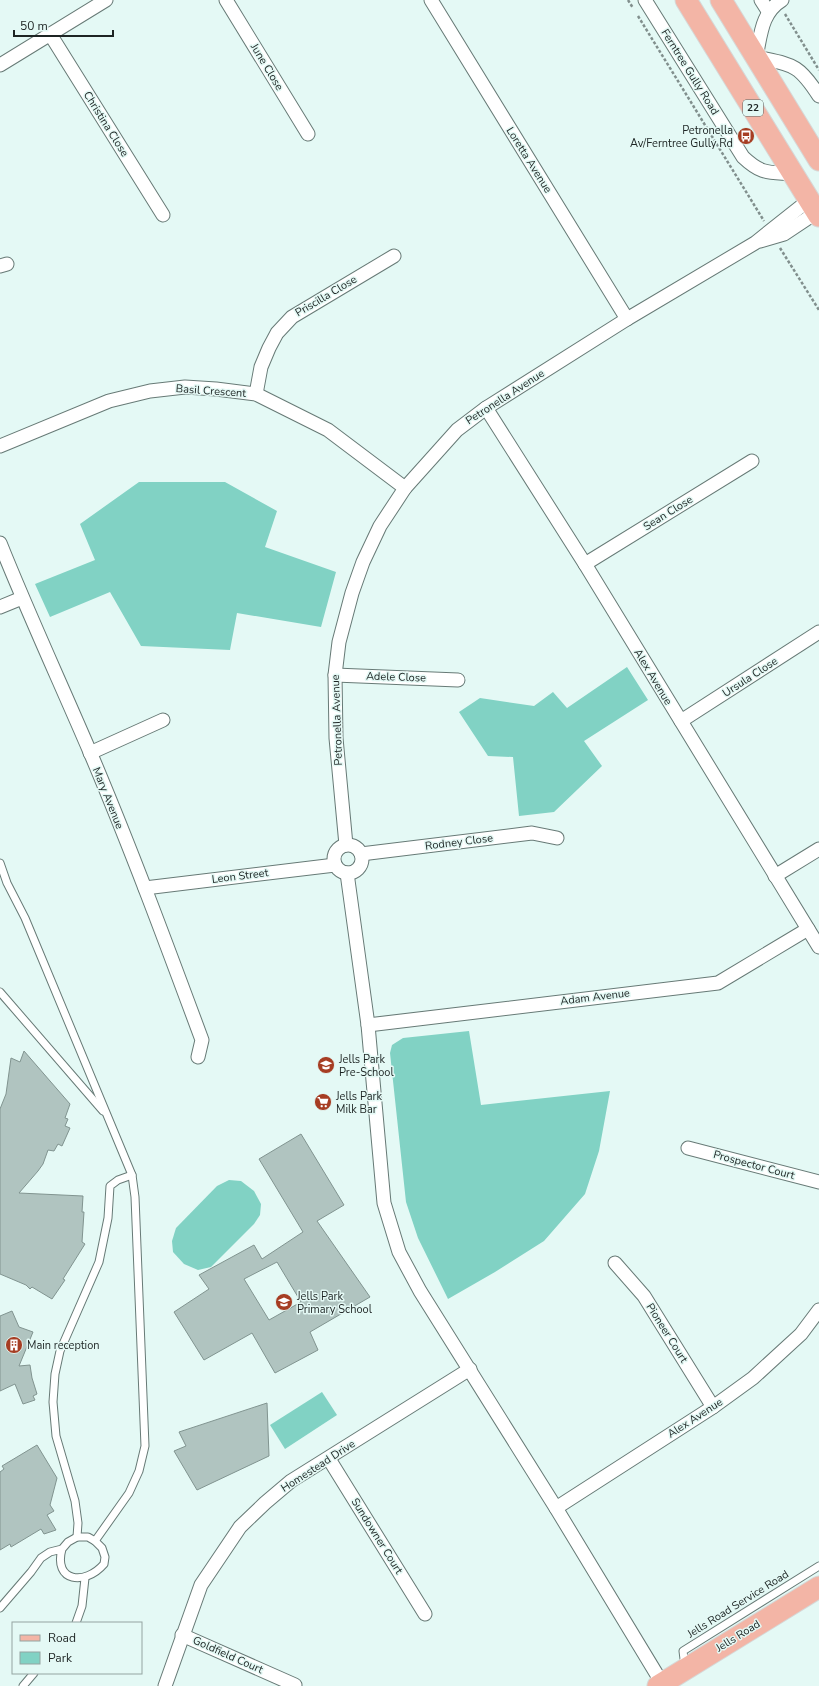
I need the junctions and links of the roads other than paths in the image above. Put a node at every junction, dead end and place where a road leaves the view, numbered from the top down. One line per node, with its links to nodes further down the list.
1 (106, 0): 9 (street)
2 (226, 0): 13 (street, June Close)
3 (431, 0): 19 (street, Loretta Avenue)
4 (645, 0): 15 (street, Ferntree Gully Road)
5 (686, 0): 15 (main road, 22)
6 (721, 0): 10 (main road, 22)
7 (761, 0): 8 (street)
8 (776, 5): 10 (street)
9 (50, 34): 11 (street); 17 (street, Christina Close)
10 (756, 57): 12 (street); 14 (main road, 22)
11 (0, 65)
12 (819, 96)
13 (308, 134)
14 (819, 160)
15 (793, 174): 16 (main road, 22)
16 (817, 207): 19 (street, Petronella Avenue)
17 (163, 215)
18 (394, 256): 20 (street, Priscilla Close)
19 (627, 319): 21 (street, Petronella Avenue)
20 (256, 394): 22 (street, Basil Crescent); 24 (street, Basil Crescent)
21 (486, 408): 24 (street, Petronella Avenue); 26 (street, Alex Avenue)
22 (0, 446)
23 (752, 461): 26 (street, Sean Close)
24 (405, 488): 30 (street, Petronella Avenue)
25 (0, 543): 27 (street, Mary Avenue)
26 (585, 564): 33 (street, Alex Avenue)
27 (22, 598): 28 (street); 34 (street, Mary Avenue)
28 (0, 607)
29 (819, 632): 33 (street, Ursula Close)
30 (335, 675): 31 (street, Adele Close); 36 (street, Petronella Avenue)
31 (458, 680)
32 (163, 720): 34 (street)
33 (680, 721): 42 (street, Alex Avenue)
34 (90, 753): 44 (street, Mary Avenue)
35 (557, 838): 38 (street, Rodney Close)
36 (346, 845): 38 (street); 40 (street)
37 (819, 849): 42 (street)
38 (361, 854): 41 (street)
39 (0, 863): 43 (lane)
40 (334, 865): 41 (street); 44 (street, Leon Street)
41 (347, 873): 48 (street)
42 (776, 876): 45 (street, Alex Avenue)
43 (3, 884): 50 (lane)
44 (145, 888): 49 (street, Mary Avenue)
45 (808, 929): 46 (street, Alex Avenue); 48 (street, Adam Avenue)
46 (819, 947)
47 (0, 992): 50 (lane)
48 (368, 1025): 56 (street)
49 (198, 1057)
50 (107, 1115): 52 (lane)
51 (688, 1148): 53 (street, Prospector Court)
52 (132, 1175): 60 (lane); 61 (lane)
53 (819, 1182)
54 (615, 1263): 57 (street, Pioneer Court)
55 (819, 1310): 57 (street, Alex Avenue)
56 (470, 1369): 58 (street, Homestead Drive); 59 (street)
57 (713, 1407): 59 (street, Alex Avenue)
58 (329, 1459): 67 (street, Sundowner Court); 69 (street, Homestead Drive)
59 (556, 1508): 73 (street)
60 (77, 1537): 61 (lane); 62 (lane)
61 (96, 1541): 64 (lane)
62 (62, 1549): 64 (lane); 66 (lane)
63 (819, 1566): 70 (lane, Jells Road Service Road)
64 (85, 1578): 68 (lane)
65 (819, 1587): 70 (main road, Jells Road)
66 (0, 1608)
67 (425, 1614)
68 (76, 1622)
69 (182, 1635): 72 (street, Goldfield Court); 75 (street, Homestead Drive)
70 (685, 1669): 73 (main road, Jells Road)
71 (33, 1674): 74 (lane)
72 (295, 1685)
73 (660, 1685)
74 (23, 1686)
75 (165, 1686)

